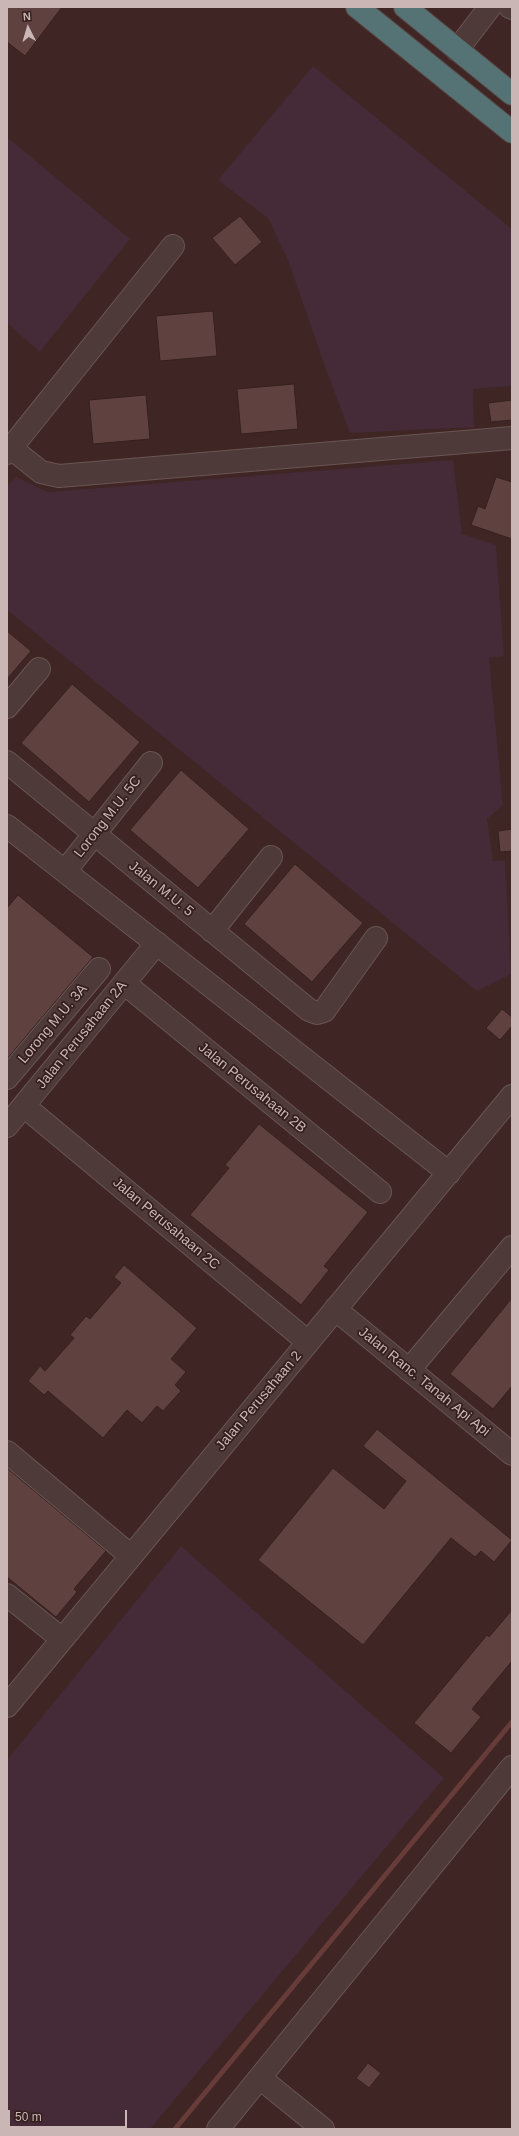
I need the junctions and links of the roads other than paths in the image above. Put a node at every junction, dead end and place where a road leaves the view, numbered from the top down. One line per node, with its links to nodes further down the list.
1 (357, 7): 7 (highway)
2 (362, 7): 5 (highway)
3 (405, 7): 5 (highway)
4 (490, 7): 5 (street)
5 (457, 50): 6 (highway)
6 (512, 94)
7 (512, 132)
8 (173, 246): 10 (street)
9 (512, 438): 10 (street)
10 (9, 451)
11 (39, 669): 12 (street)
12 (7, 707)
13 (7, 762): 16 (street, Jalan M.U. 5)
14 (151, 763): 16 (street, Lorong M.U. 5C)
15 (7, 826): 18 (street)
16 (94, 834): 18 (street, Lorong M.U. 5C); 19 (street, Jalan M.U. 5)
17 (272, 857): 19 (street)
18 (65, 871): 21 (street)
19 (212, 931): 20 (street, Jalan M.U. 5)
20 (376, 938)
21 (157, 943): 23 (street, Jalan Perusahaan 2A); 28 (street)
22 (99, 969): 24 (street, Lorong M.U. 3A)
23 (124, 983): 26 (street, Jalan Perusahaan 2A); 29 (street, Jalan Perusahaan 2B)
24 (7, 1078)
25 (512, 1096): 28 (street, Jalan Perusahaan 2)
26 (24, 1106): 27 (street, Jalan Perusahaan 2A); 32 (street, Jalan Perusahaan 2C)
27 (7, 1126)
28 (449, 1173): 31 (street, Jalan Perusahaan 2)
29 (380, 1192)
30 (512, 1247): 33 (street)
31 (335, 1309): 32 (street, Jalan Perusahaan 2); 33 (street, Jalan Ranc. Tanah Api Api)
32 (308, 1342): 36 (street, Jalan Perusahaan 2)
33 (409, 1370): 35 (street, Jalan Ranc. Tanah Api Api)
34 (7, 1452): 36 (street)
35 (512, 1454)
36 (131, 1556): 38 (street, Jalan Perusahaan 2)
37 (7, 1595): 38 (street)
38 (62, 1639): 39 (street, Jalan Perusahaan 2)
39 (7, 1706)
40 (512, 1767): 41 (street)
41 (260, 2078): 42 (street); 43 (street)
42 (218, 2129)
43 (323, 2129)

